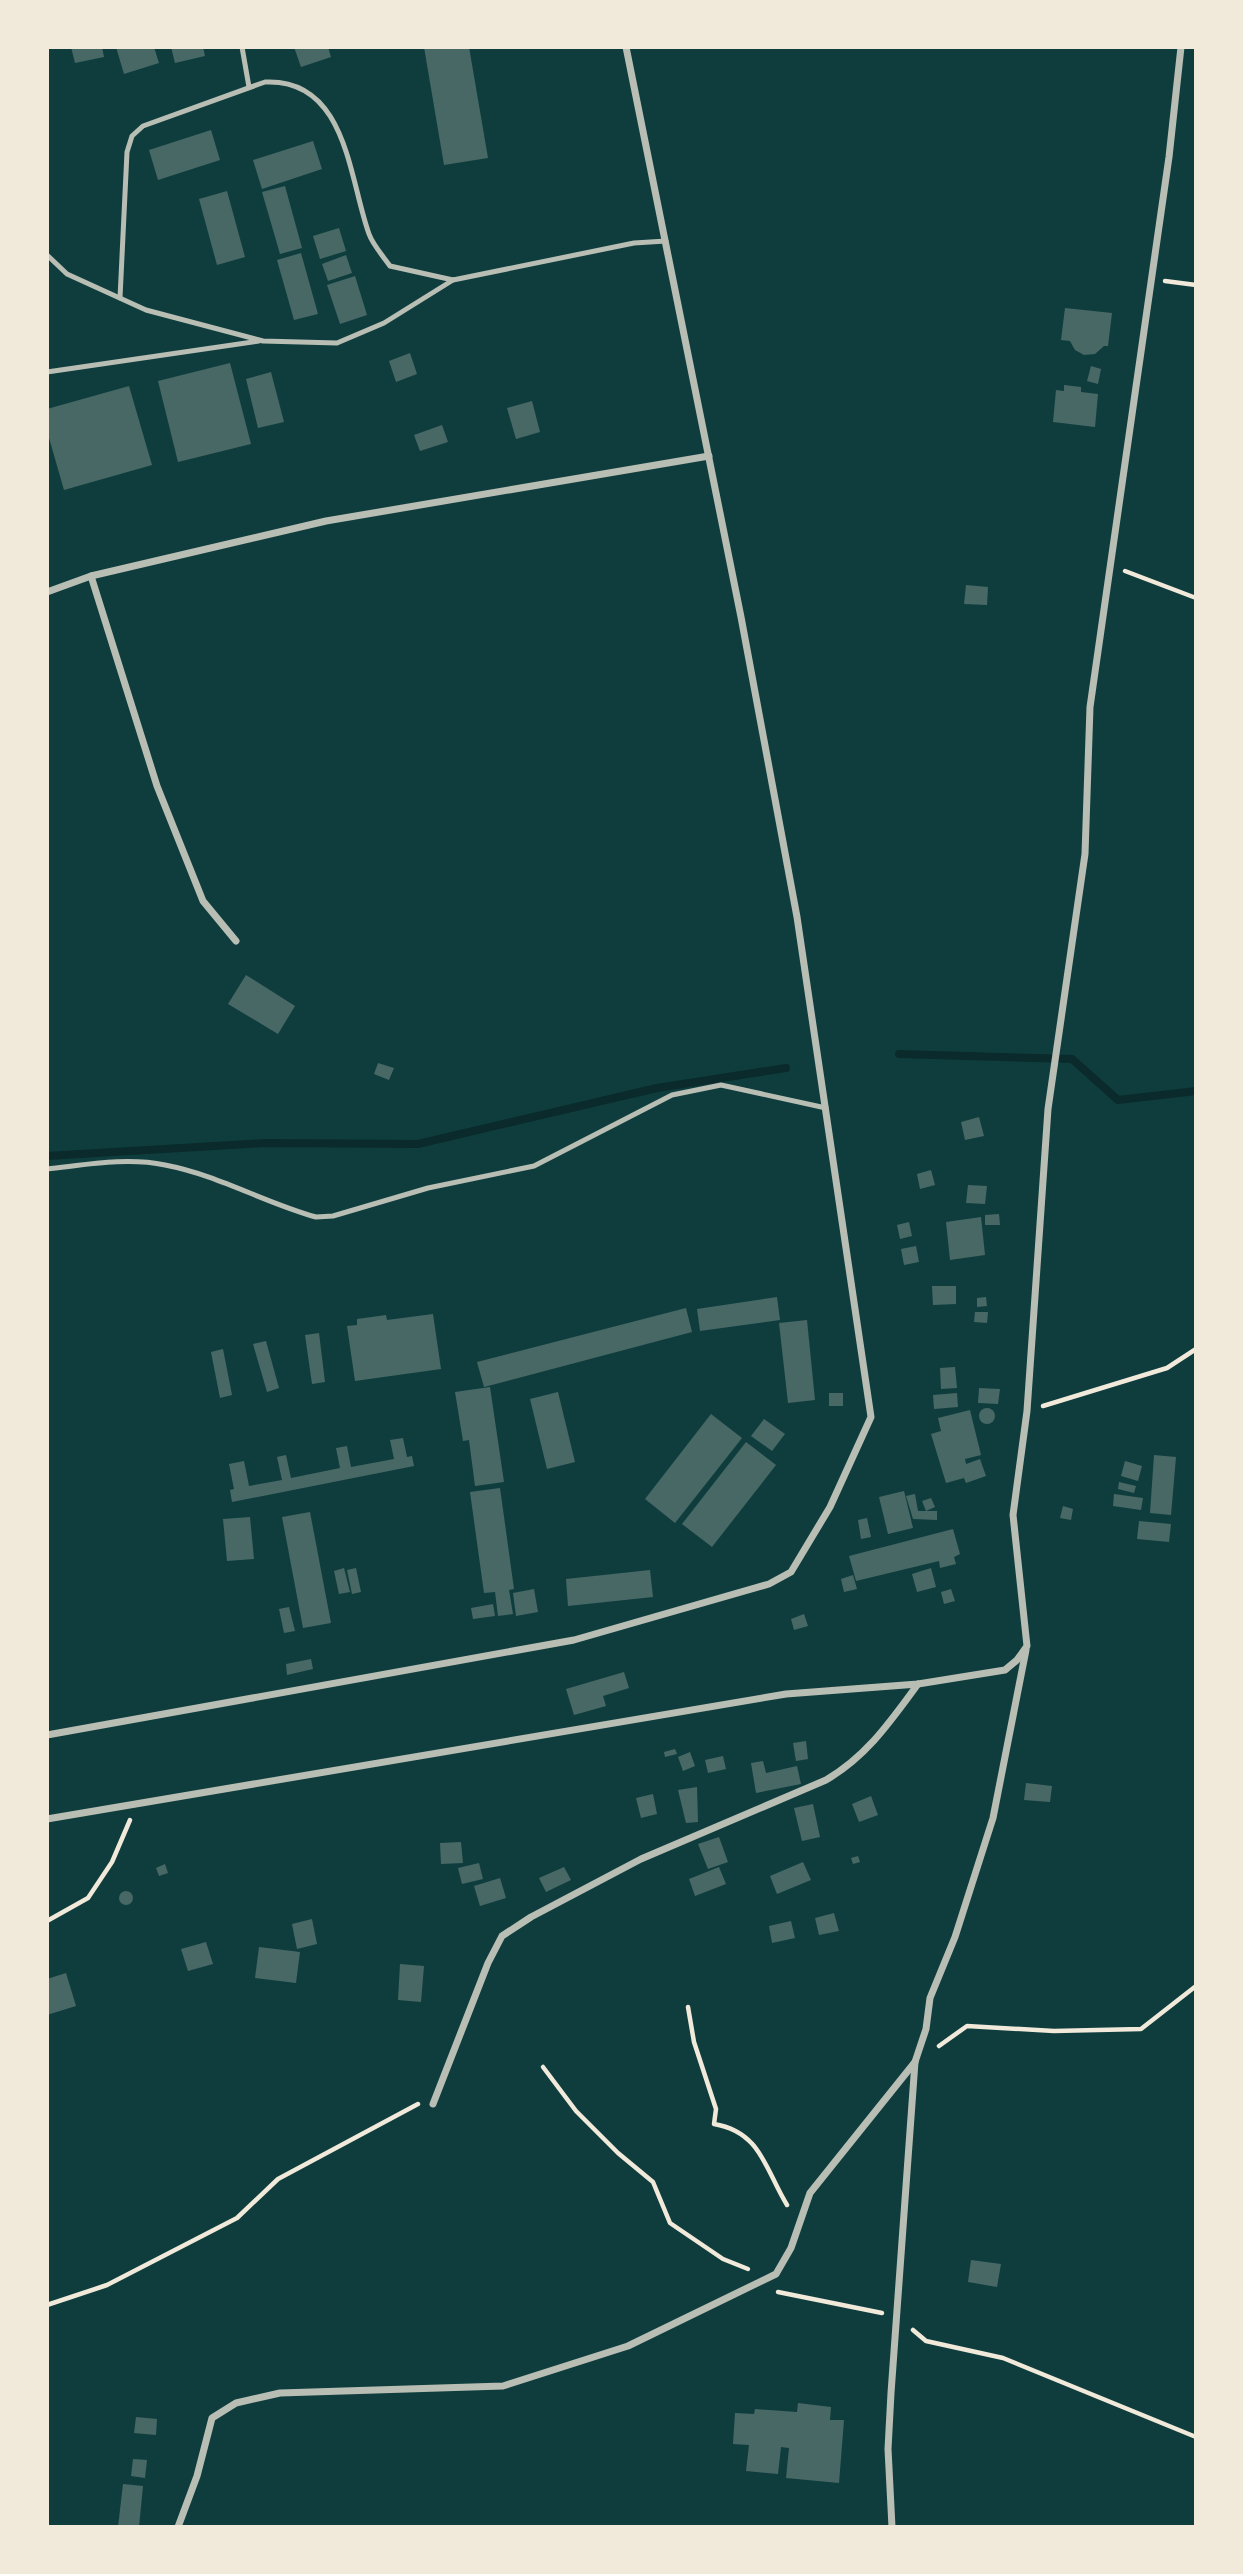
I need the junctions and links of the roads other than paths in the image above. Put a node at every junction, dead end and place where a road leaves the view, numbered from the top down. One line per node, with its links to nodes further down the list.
1 (242, 47): 4 (lane)
2 (626, 47): 5 (street)
3 (1181, 47): 17 (street)
4 (249, 87): 7 (lane); 8 (lane)
5 (666, 241): 7 (lane); 11 (street)
6 (47, 256): 8 (lane)
7 (453, 280): 9 (lane)
8 (120, 298): 9 (lane)
9 (263, 341): 10 (lane)
10 (47, 372)
11 (709, 456): 12 (street); 15 (street)
12 (91, 576): 13 (street); 14 (street)
13 (47, 592)
14 (236, 941)
15 (826, 1108): 16 (lane); 19 (street)
16 (47, 1169)
17 (1027, 1646): 18 (street); 21 (street)
18 (918, 1684): 20 (street); 22 (street)
19 (47, 1735)
20 (47, 1819)
21 (915, 2062): 23 (street); 24 (street)
22 (433, 2104)
23 (178, 2527)
24 (892, 2527)

